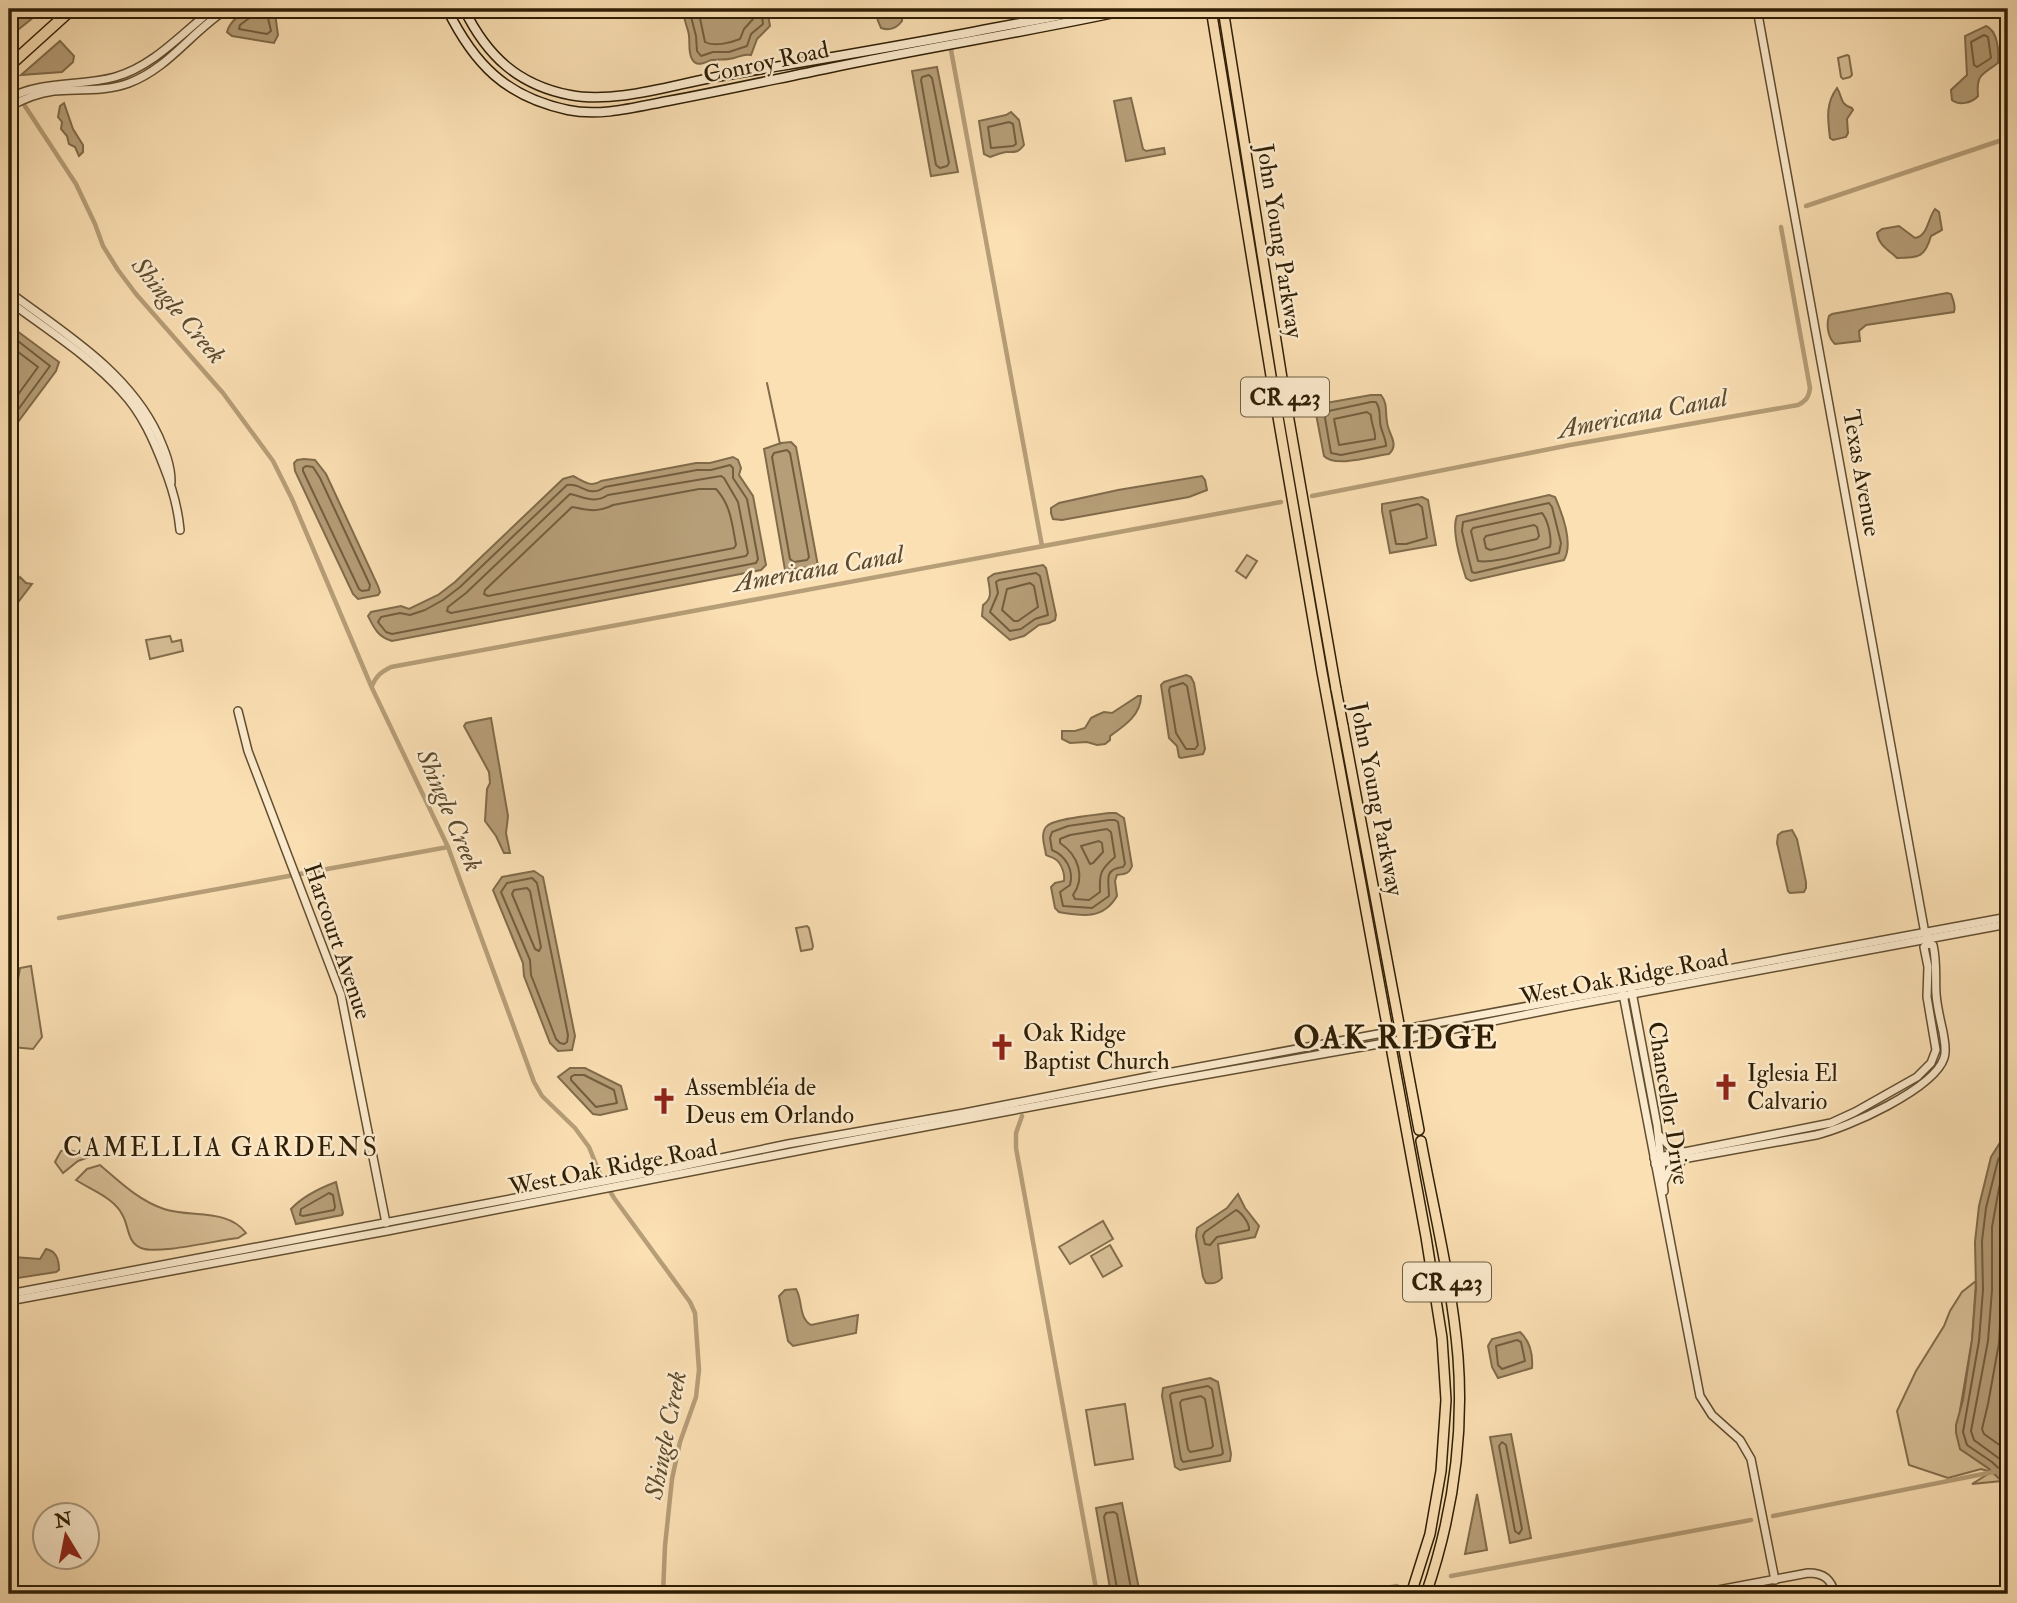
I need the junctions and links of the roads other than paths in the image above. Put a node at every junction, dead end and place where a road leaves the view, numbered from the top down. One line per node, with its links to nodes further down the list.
1 (72, 9): 11 (highway)
2 (213, 9): 12 (street)
3 (227, 9): 12 (street)
4 (447, 9): 7 (main road, Conroy Road)
5 (464, 9): 6 (main road, Conroy Road)
6 (1092, 9)
7 (1133, 9)
8 (1211, 9): 16 (main road, John Young Parkway / CR 423)
9 (1223, 9): 17 (main road, John Young Parkway / CR 423)
10 (1757, 9): 24 (street, Texas Avenue)
11 (9, 66)
12 (26, 94): 13 (street)
13 (10, 103)
14 (9, 292): 18 (street)
15 (9, 301): 18 (street)
16 (1272, 382): 17 (main road); 20 (main road, John Young Parkway / CR 423)
17 (1285, 397): 21 (main road, John Young Parkway / CR 423)
18 (171, 486): 19 (street)
19 (180, 530)
20 (1322, 672): 21 (main road); 32 (main road, John Young Parkway / CR 423)
21 (1336, 689): 31 (main road, John Young Parkway / CR 423)
22 (238, 711): 50 (street, Harcourt Avenue)
23 (2008, 921): 24 (street, West Oak Ridge Road); 24 (street, West Oak Ridge Road)
24 (1927, 939): 25 (street, West Oak Ridge Road); 26 (street, West Oak Ridge Road); 39 (street, Texas Avenue)
25 (1800, 956): 26 (street); 27 (street, West Oak Ridge Road)
26 (1787, 966): 27 (street, West Oak Ridge Road)
27 (1632, 992): 28 (street, West Oak Ridge Road); 37 (street, Chancellor Drive)
28 (1623, 993): 29 (street, West Oak Ridge Road); 30 (street, West Oak Ridge Road); 42 (street, Chancellor Drive)
29 (1573, 999): 30 (street); 31 (street, West Oak Ridge Road)
30 (1517, 1017): 31 (street, West Oak Ridge Road)
31 (1401, 1035): 32 (street, West Oak Ridge Road); 59 (main road, John Young Parkway / CR 423)
32 (1389, 1037): 33 (street, West Oak Ridge Road); 58 (main road, John Young Parkway / CR 423)
33 (1227, 1066): 34 (street, West Oak Ridge Road); 35 (street, West Oak Ridge Road)
34 (1146, 1077): 35 (street); 36 (street, West Oak Ridge Road)
35 (1084, 1097): 36 (street, West Oak Ridge Road)
36 (923, 1124): 38 (street, West Oak Ridge Road); 41 (street, West Oak Ridge Road)
37 (1657, 1125): 39 (street); 42 (street, Chancellor Drive)
38 (796, 1142): 40 (street, West Oak Ridge Road); 41 (street)
39 (1689, 1154): 42 (street, Texas Avenue); 45 (street)
40 (729, 1156): 43 (street); 44 (street, West Oak Ridge Road)
41 (759, 1158): 43 (street, West Oak Ridge Road)
42 (1658, 1161): 45 (street, Chancellor Drive); 51 (street, Chancellor Drive)
43 (702, 1169): 44 (street, West Oak Ridge Road)
44 (614, 1181): 46 (street, West Oak Ridge Road); 46 (street, West Oak Ridge Road); 48 (street)
45 (1663, 1185): 51 (street, Chancellor Drive)
46 (589, 1187): 47 (street, West Oak Ridge Road); 48 (street, West Oak Ridge Road)
47 (559, 1189): 49 (street); 50 (street, West Oak Ridge Road)
48 (579, 1193): 49 (street, West Oak Ridge Road)
49 (501, 1209): 52 (street, West Oak Ridge Road)
50 (386, 1222): 52 (street, Harcourt Avenue); 53 (street, West Oak Ridge Road)
51 (1668, 1223): 62 (street, Chancellor Drive)
52 (387, 1231): 54 (street, West Oak Ridge Road)
53 (281, 1242): 54 (street); 55 (street, West Oak Ridge Road)
54 (228, 1260): 55 (street, West Oak Ridge Road)
55 (78, 1284): 56 (street, West Oak Ridge Road); 57 (street, West Oak Ridge Road)
56 (9, 1294)
57 (9, 1301)
58 (1446, 1400): 59 (main road); 60 (main road, John Young Parkway / CR 423)
59 (1459, 1424): 61 (main road, John Young Parkway / CR 423)
60 (1445, 1427): 61 (main road); 63 (main road, John Young Parkway / CR 423)
61 (1457, 1453): 64 (main road, John Young Parkway / CR 423)
62 (1774, 1580): 65 (street); 66 (street)
63 (1411, 1594)
64 (1426, 1594)
65 (1697, 1594)
66 (1835, 1594)

